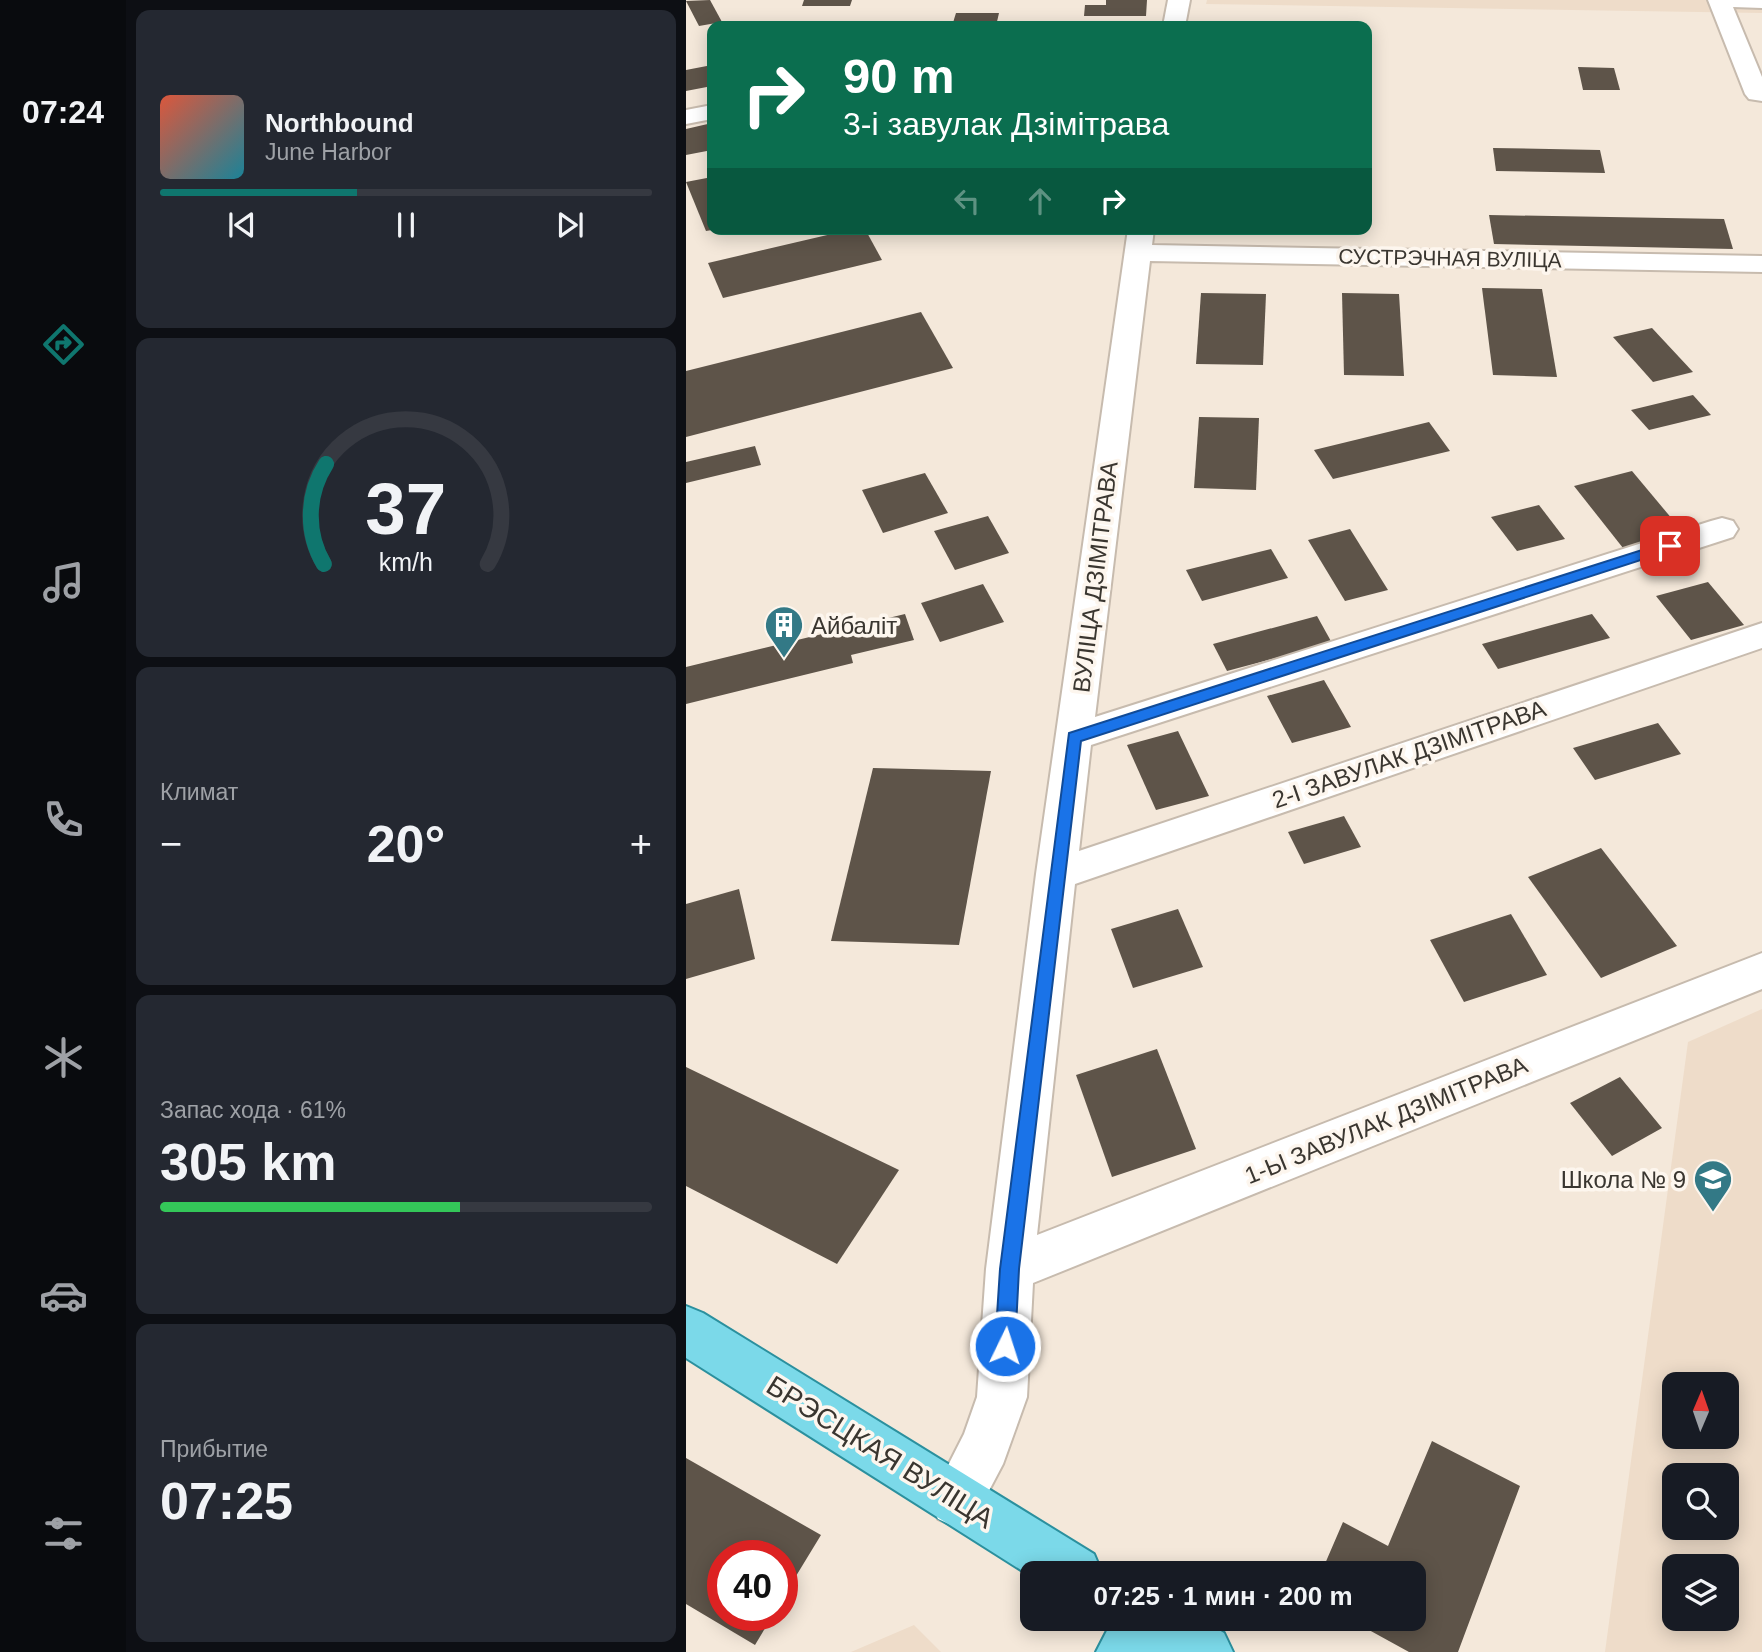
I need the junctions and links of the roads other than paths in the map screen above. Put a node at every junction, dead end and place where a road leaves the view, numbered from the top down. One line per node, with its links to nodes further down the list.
1 (1719, 0): 4 (street)
2 (1728, 0): 3 (street)
3 (1762, 1)
4 (1762, 94)
5 (707, 113): 6 (street)
6 (686, 117)
7 (1140, 241): 8 (street, СУСТРЭЧНАЯ ВУЛІЦА); 11 (street, ВУЛІЦА ДЗІМІТРАВА)
8 (1762, 264)
9 (1722, 529): 11 (street)
10 (1762, 635): 12 (street, 2-І ЗАВУЛАК ДЗІМІТРАВА)
11 (1074, 737): 12 (street, ВУЛІЦА ДЗІМІТРАВА)
12 (1056, 874): 14 (street, ВУЛІЦА ДЗІМІТРАВА)
13 (1762, 971): 14 (street, 1-Ы ЗАВУЛАК ДЗІМІТРАВА)
14 (1010, 1269): 16 (street, ВУЛІЦА ДЗІМІТРАВА)
15 (686, 1329): 16 (main road, БРЭСЦКАЯ ВУЛІЦА)
16 (956, 1501): 17 (main road, БРЭСЦКАЯ ВУЛІЦА)
17 (1055, 1561)
18 (1139, 1631): 20 (main road)
19 (1168, 1631): 21 (main road)
20 (1124, 1652)
21 (1205, 1652)

